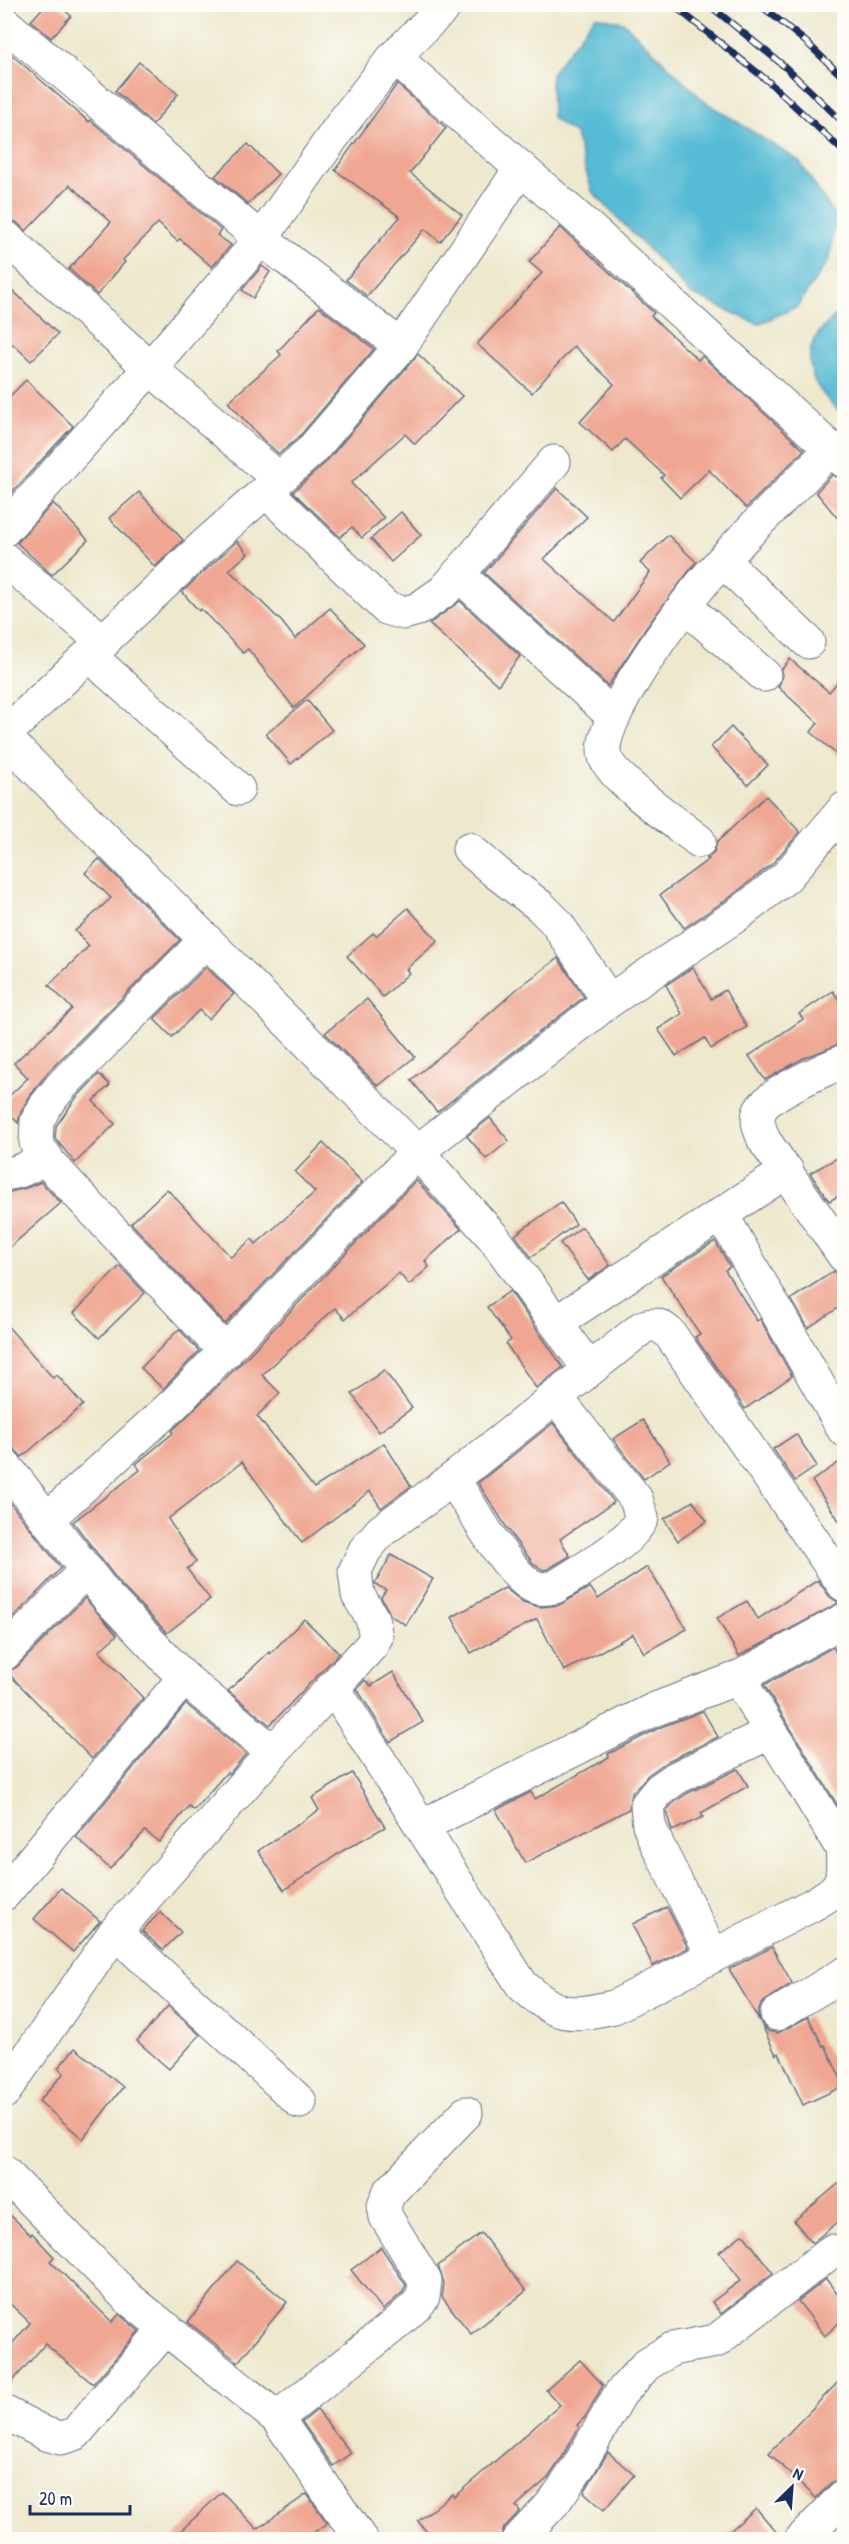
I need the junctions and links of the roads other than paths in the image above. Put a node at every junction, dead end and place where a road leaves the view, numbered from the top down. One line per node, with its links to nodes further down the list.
1 (447, 4): 3 (street)
2 (4, 23): 6 (street)
3 (394, 57): 4 (street); 6 (street)
4 (521, 168): 7 (street); 9 (street)
5 (4, 236): 8 (street)
6 (261, 239): 7 (street); 8 (street)
7 (400, 346): 11 (street)
8 (150, 368): 11 (street); 12 (street)
9 (838, 455): 14 (street)
10 (554, 462): 15 (street)
11 (273, 485): 15 (street); 18 (street)
12 (4, 530)
13 (4, 560): 18 (street)
14 (723, 561): 16 (street); 17 (street)
15 (459, 574): 20 (street)
16 (685, 606): 19 (street); 20 (street)
17 (808, 642)
18 (97, 649): 21 (street); 22 (street)
19 (764, 675)
20 (613, 716): 24 (street)
21 (4, 736): 26 (street)
22 (238, 789)
23 (844, 809): 27 (street)
24 (699, 841)
25 (469, 849): 27 (street)
26 (206, 940): 29 (street); 30 (street)
27 (609, 1000): 29 (street)
28 (844, 1060): 31 (street)
29 (417, 1152): 35 (street); 36 (street)
30 (46, 1157): 32 (street); 36 (street)
31 (787, 1171): 33 (street); 34 (street)
32 (4, 1173)
33 (722, 1215): 35 (street); 39 (street)
34 (844, 1256)
35 (557, 1322): 37 (street)
36 (226, 1352): 42 (street)
37 (589, 1369): 38 (street); 44 (street)
38 (555, 1396): 41 (street); 41 (street)
39 (844, 1430)
40 (4, 1464): 42 (street)
41 (453, 1479): 49 (street)
42 (46, 1520): 43 (street)
43 (86, 1570): 46 (street); 47 (street)
44 (844, 1586)
45 (844, 1620): 48 (street)
46 (4, 1654)
47 (184, 1678): 51 (street); 54 (street)
48 (738, 1678): 50 (street); 52 (street)
49 (333, 1687): 51 (street); 52 (street)
50 (771, 1732): 53 (street); 56 (street)
51 (273, 1752): 55 (street)
52 (422, 1826): 56 (street)
53 (843, 1848): 56 (street)
54 (4, 1894)
55 (115, 1932): 59 (street); 60 (street)
56 (713, 1956)
57 (844, 1974): 58 (street)
58 (777, 2014)
59 (4, 2092)
60 (300, 2102)
61 (466, 2113): 66 (street)
62 (4, 2172): 64 (street)
63 (832, 2251): 69 (street)
64 (166, 2328): 65 (street); 66 (street)
65 (4, 2412)
66 (277, 2418): 68 (street)
67 (844, 2496): 70 (street)
68 (346, 2534)
69 (518, 2540)
70 (801, 2540)

